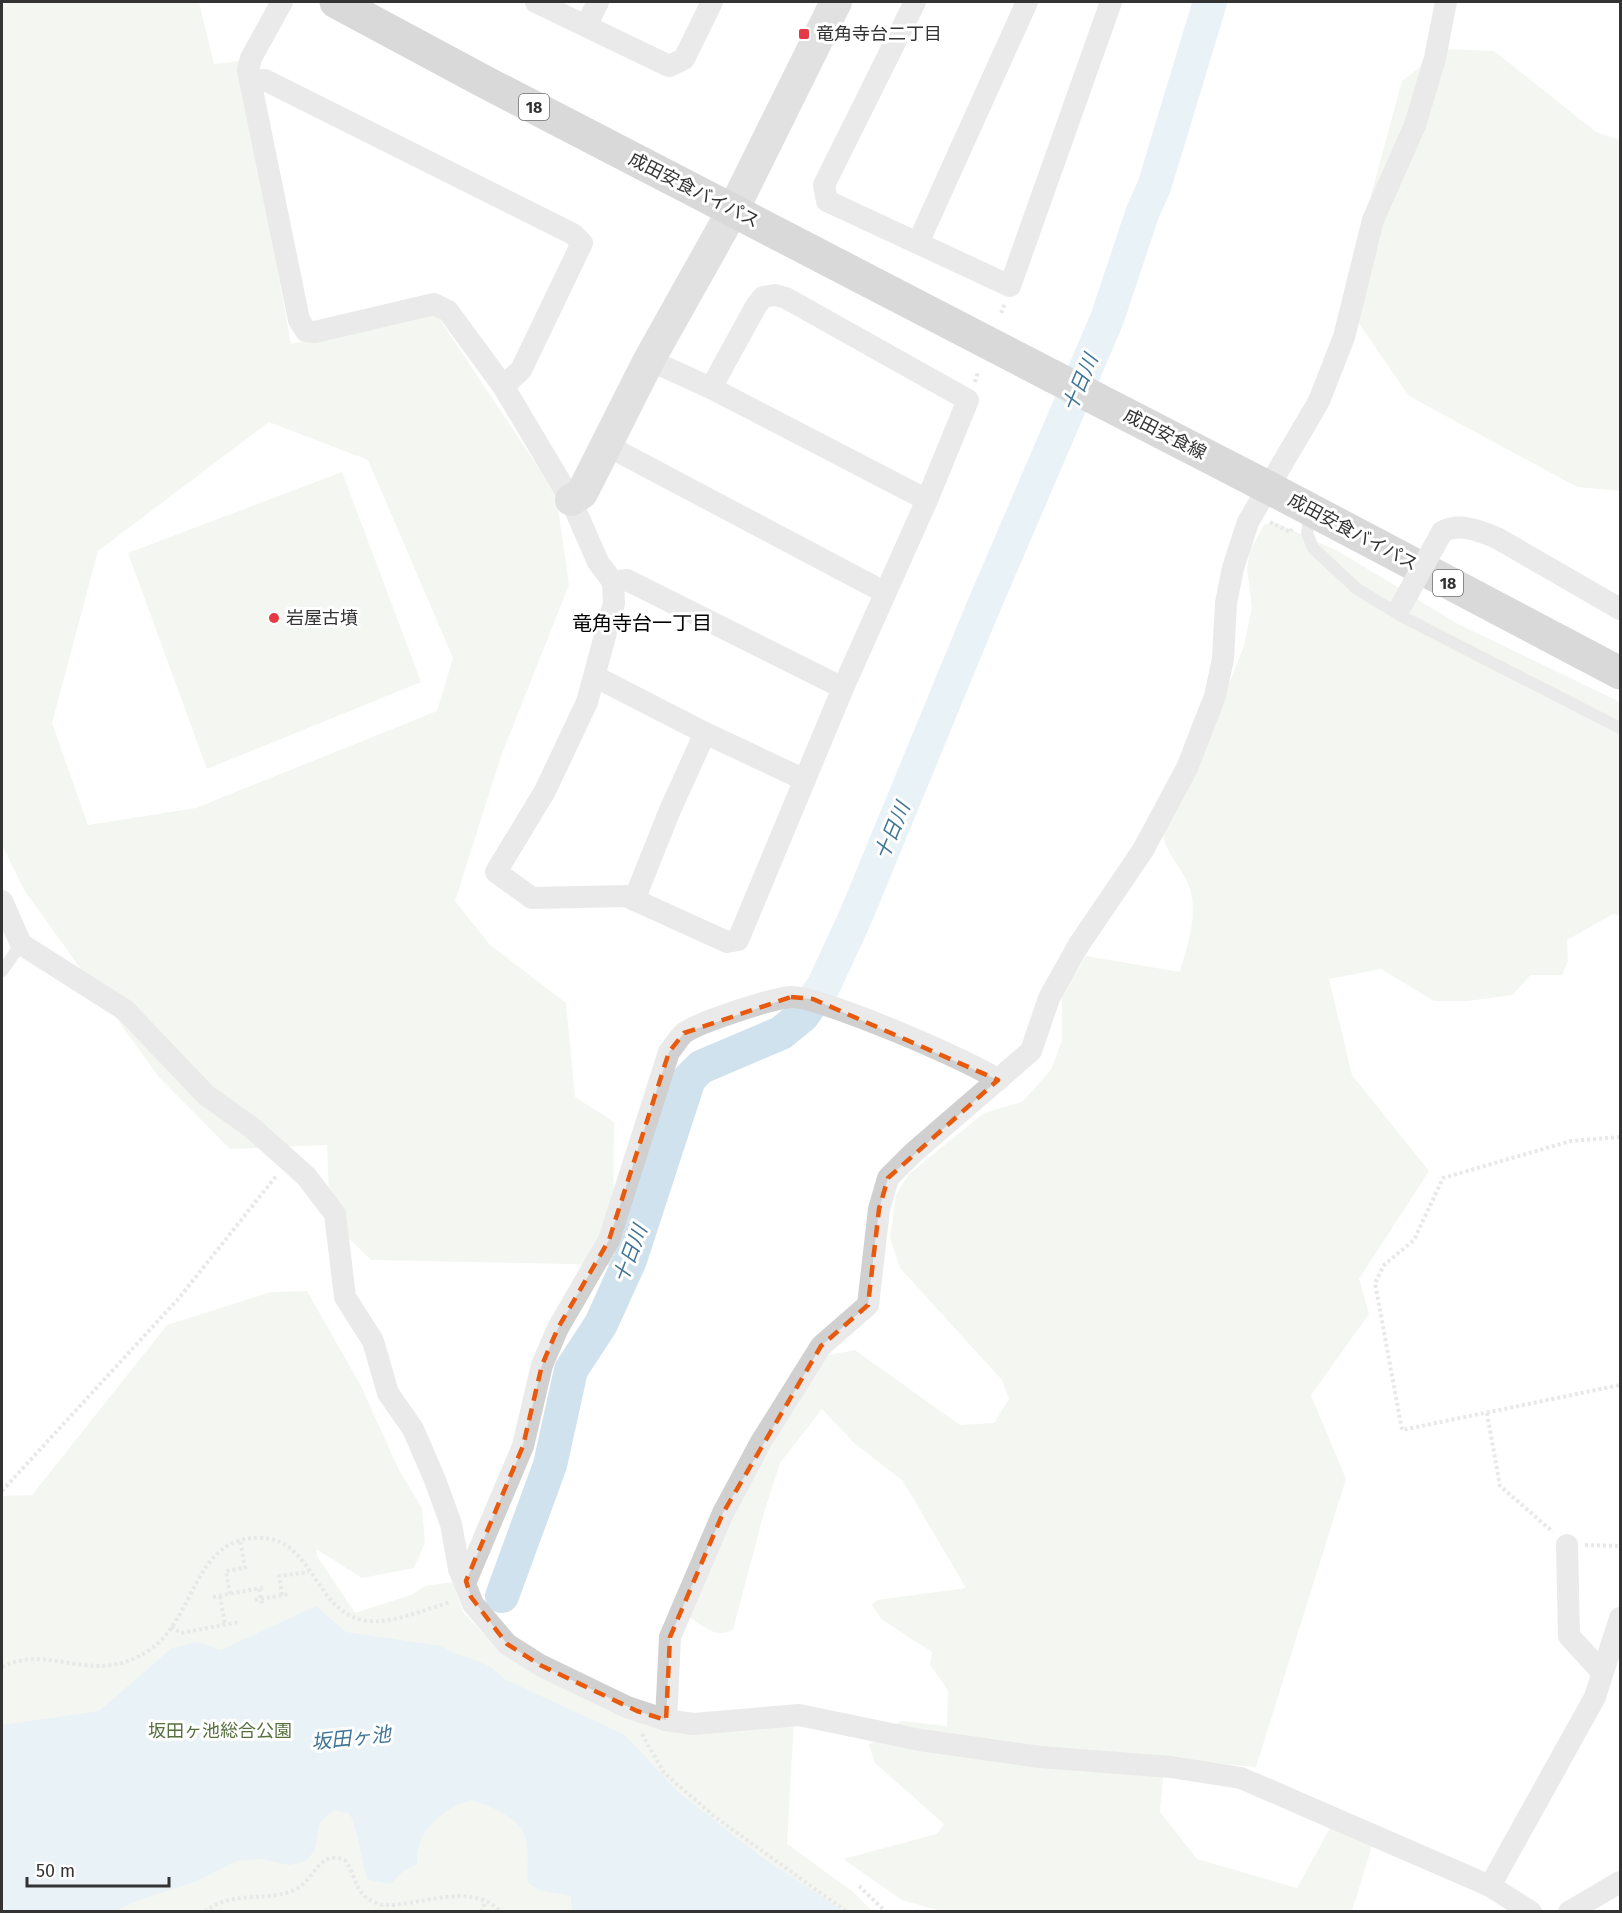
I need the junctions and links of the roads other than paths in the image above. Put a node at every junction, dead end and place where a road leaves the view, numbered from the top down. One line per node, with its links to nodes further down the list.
1 (282, 2): 12 (street)
2 (336, 2): 13 (main road, 成田安食バイパス / 18)
3 (537, 2): 11 (street)
4 (598, 2): 11 (street)
5 (712, 2): 11 (street)
6 (836, 2): 13 (street)
7 (915, 2): 14 (street)
8 (1027, 2): 14 (street)
9 (1111, 2): 14 (street)
10 (1446, 2): 38 (street)
11 (586, 26)
12 (251, 81): 17 (street); 17 (street)
13 (732, 210): 15 (street); 16 (main road, 成田安食バイパス / 18)
14 (918, 243)
15 (649, 360): 18 (street); 19 (street)
16 (1052, 376): 20 (main road, 成田安食線 / 18, bridge)
17 (503, 386): 21 (street)
18 (711, 388): 22 (street); 22 (street)
19 (606, 445): 21 (street); 25 (street)
20 (1277, 492): 23 (main road, 成田安食バイパス / 18)
21 (571, 500): 24 (street)
22 (927, 500): 25 (street)
23 (1311, 510): 27 (lane); 28 (main road, 成田安食バイパス / 18)
24 (613, 582): 29 (street); 30 (street)
25 (885, 592): 30 (street)
26 (1620, 609): 27 (street, bridge)
27 (1403, 612): 31 (lane)
28 (1620, 673)
29 (596, 677): 32 (street); 34 (street)
30 (843, 688): 33 (street)
31 (1620, 728)
32 (705, 733): 33 (street); 34 (street)
33 (805, 780): 34 (street)
34 (634, 900)
35 (2, 902): 36 (street)
36 (21, 944): 37 (lane); 40 (street)
37 (2, 971)
38 (998, 1080): 40 (street); 43 (street)
39 (1567, 1545): 42 (street)
40 (468, 1589): 43 (street)
41 (1620, 1618): 42 (street)
42 (1602, 1672): 45 (street)
43 (666, 1720): 45 (street)
44 (1620, 1882): 47 (street)
45 (1490, 1886): 46 (street)
46 (1531, 1911)
47 (1569, 1911)

